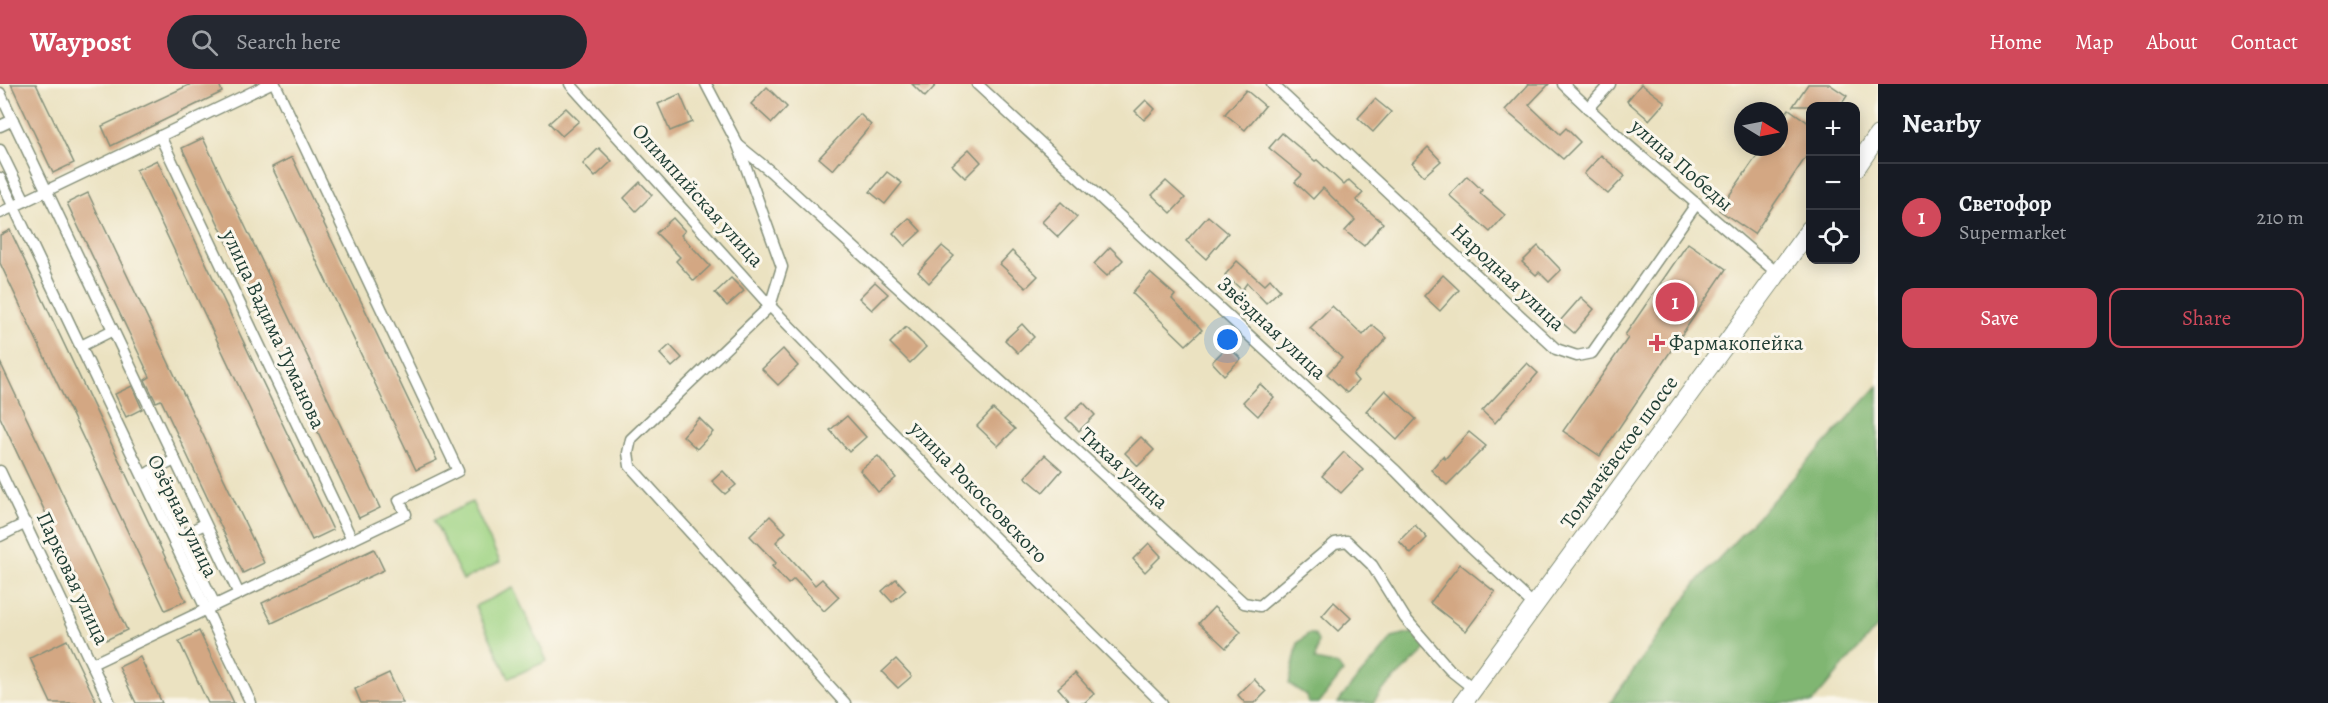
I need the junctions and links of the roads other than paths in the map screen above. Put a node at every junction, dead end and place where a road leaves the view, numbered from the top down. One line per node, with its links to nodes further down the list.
1 (269, 84): 14 (street)
2 (275, 84): 36 (street)
3 (570, 84): 26 (street, Олимпийская улица)
4 (706, 84): 15 (street)
5 (977, 84): 38 (street, Звёздная улица)
6 (1272, 84): 21 (street, Народная улица)
7 (1563, 84): 10 (street, улица Победы)
8 (1610, 84): 10 (street)
9 (0, 93): 11 (street, Озёрная улица)
10 (1588, 108): 21 (street, улица Победы)
11 (13, 120): 12 (street); 19 (street, Озёрная улица)
12 (0, 126)
13 (1878, 135): 17 (main road)
14 (160, 136): 19 (street); 36 (street, улица Вадима Туманова)
15 (738, 145): 26 (street); 41 (street, Тихая улица)
16 (0, 150): 20 (street)
17 (1860, 162)
18 (0, 178): 22 (street, Озёрная улица)
19 (47, 190): 20 (street); 27 (street, Озёрная улица)
20 (24, 201): 22 (street)
21 (1697, 203): 25 (street, улица Победы)
22 (14, 206): 23 (street); 28 (street, Озёрная улица)
23 (0, 213)
24 (1806, 234): 25 (main road, Толмачёвское шоссе)
25 (1777, 273): 38 (main road, Толмачёвское шоссе)
26 (770, 306): 44 (street); 45 (street, улица Рокоссовского)
27 (113, 330): 28 (street); 29 (street, Озёрная улица)
28 (81, 346): 31 (street, Озёрная улица)
29 (175, 460): 31 (street); 33 (street, Озёрная улица)
30 (0, 471): 32 (street, Парковая улица)
31 (146, 473): 35 (street, Озёрная улица)
32 (26, 523): 34 (street); 40 (street, Парковая улица)
33 (205, 524): 35 (street); 37 (street, Озёрная улица)
34 (0, 536)
35 (177, 537): 39 (street, Озёрная улица)
36 (352, 540): 37 (street)
37 (239, 594): 39 (street)
38 (1535, 606): 41 (main road, Толмачёвское шоссе)
39 (210, 607): 40 (street); 43 (street, Озёрная улица)
40 (92, 664): 42 (street, Парковая улица)
41 (1469, 696)
42 (110, 703)
43 (251, 703)
44 (845, 703)
45 (1162, 703)

